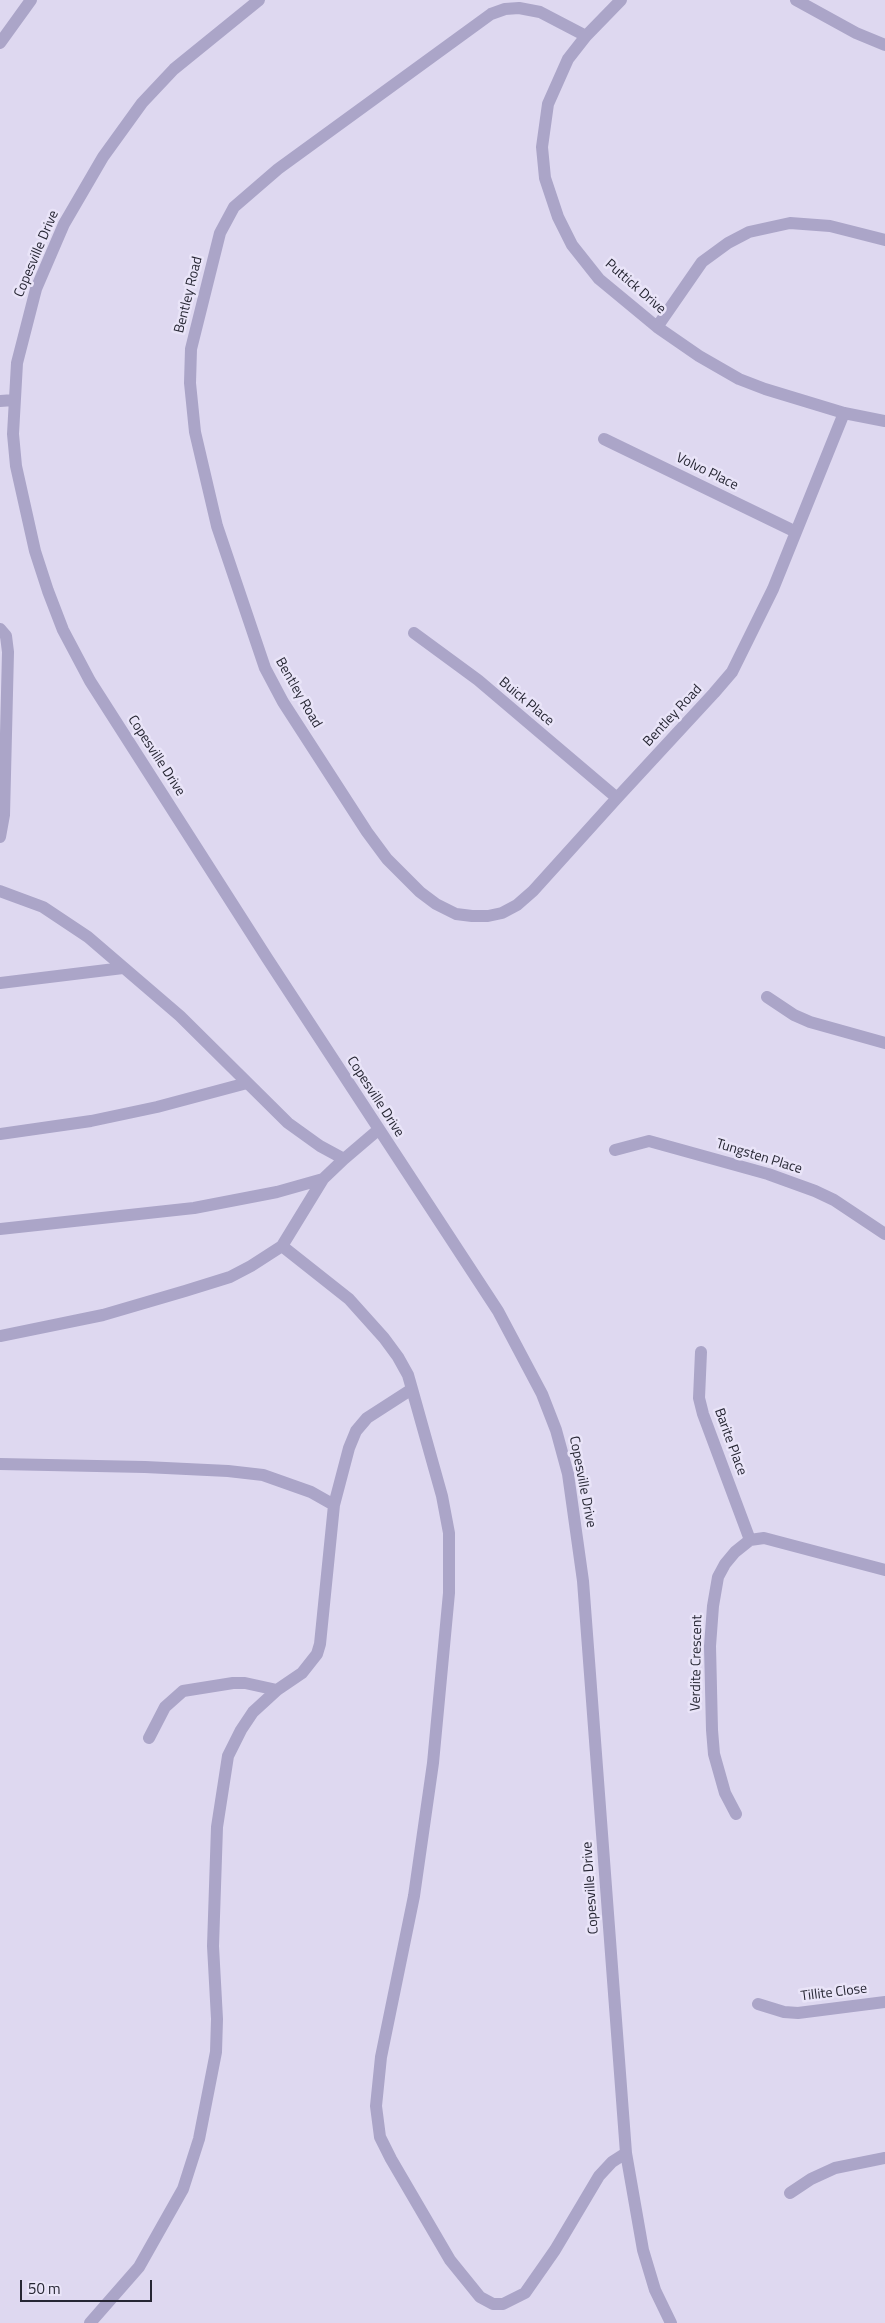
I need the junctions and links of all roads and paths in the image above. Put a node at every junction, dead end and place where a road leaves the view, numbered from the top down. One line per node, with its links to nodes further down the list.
1 (31, 0): 6 (street)
2 (259, 0): 10 (street, Copesville Drive)
3 (621, 0): 5 (street, Puttick Drive)
4 (796, 0): 7 (street)
5 (586, 36): 9 (street, Puttick Drive); 18 (street, Bentley Road)
6 (0, 43)
7 (885, 44)
8 (885, 240): 9 (street)
9 (657, 327): 12 (street, Puttick Drive)
10 (14, 400): 11 (street); 26 (street, Copesville Drive)
11 (0, 401)
12 (844, 413): 13 (street, Puttick Drive); 15 (street, Bentley Road)
13 (885, 421)
14 (604, 439): 15 (street, Volvo Place)
15 (796, 532): 18 (street, Bentley Road)
16 (0, 629): 19 (street)
17 (414, 633): 18 (street, Buick Place)
18 (616, 798)
19 (0, 837)
20 (0, 891): 21 (street)
21 (123, 968): 22 (street); 25 (street)
22 (0, 983)
23 (767, 997): 24 (street)
24 (885, 1044)
25 (247, 1083): 27 (street); 29 (street)
26 (378, 1130): 29 (street); 46 (street, Copesville Drive)
27 (0, 1134)
28 (615, 1150): 32 (street, Tungsten Place)
29 (344, 1159): 30 (street)
30 (323, 1179): 31 (street); 33 (street)
31 (0, 1229)
32 (885, 1234)
33 (282, 1246): 34 (street); 36 (street)
34 (0, 1336)
35 (701, 1352): 39 (street, Barite Place)
36 (412, 1389): 38 (street); 46 (street)
37 (0, 1464): 38 (street)
38 (334, 1505): 41 (street)
39 (750, 1540): 40 (street); 43 (street, Verdite Crescent)
40 (885, 1570)
41 (277, 1690): 42 (street); 49 (street)
42 (149, 1738)
43 (736, 1814)
44 (885, 2002): 45 (street, Tillite Close)
45 (758, 2004)
46 (626, 2154): 50 (street, Copesville Drive)
47 (885, 2158): 48 (street)
48 (790, 2192)
49 (90, 2323)
50 (671, 2323)

